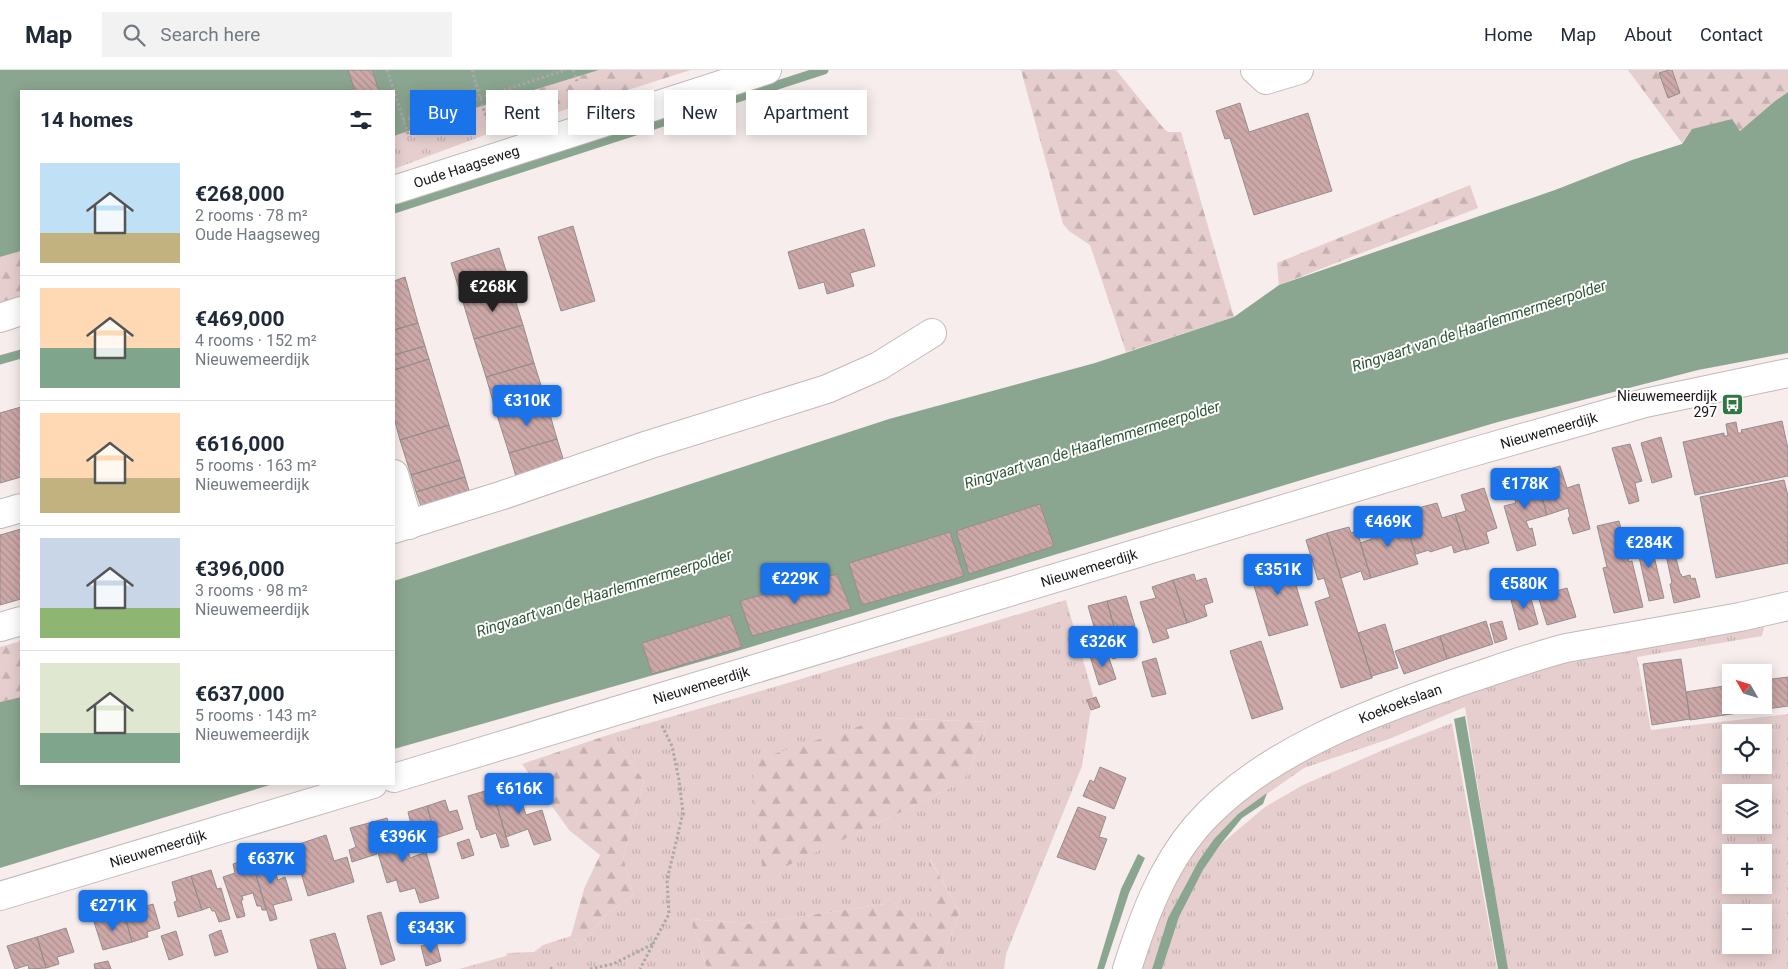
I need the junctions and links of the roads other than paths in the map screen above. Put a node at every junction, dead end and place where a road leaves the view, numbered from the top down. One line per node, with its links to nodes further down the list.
1 (767, 70): 4 (street, Oude Haagseweg)
2 (1255, 70): 3 (street)
3 (1299, 70)
4 (395, 190)
5 (20, 311): 6 (street)
6 (0, 318)
7 (932, 333): 12 (street)
8 (1788, 373): 16 (street, Nieuwemeerdijk)
9 (395, 482): 12 (street)
10 (20, 508): 11 (street)
11 (0, 514)
12 (401, 527)
13 (1788, 606): 19 (street, Koekoekslaan)
14 (20, 621): 15 (street)
15 (0, 627)
16 (395, 778)
17 (370, 785): 18 (street, Nieuwemeerdijk)
18 (0, 896)
19 (1127, 969)

